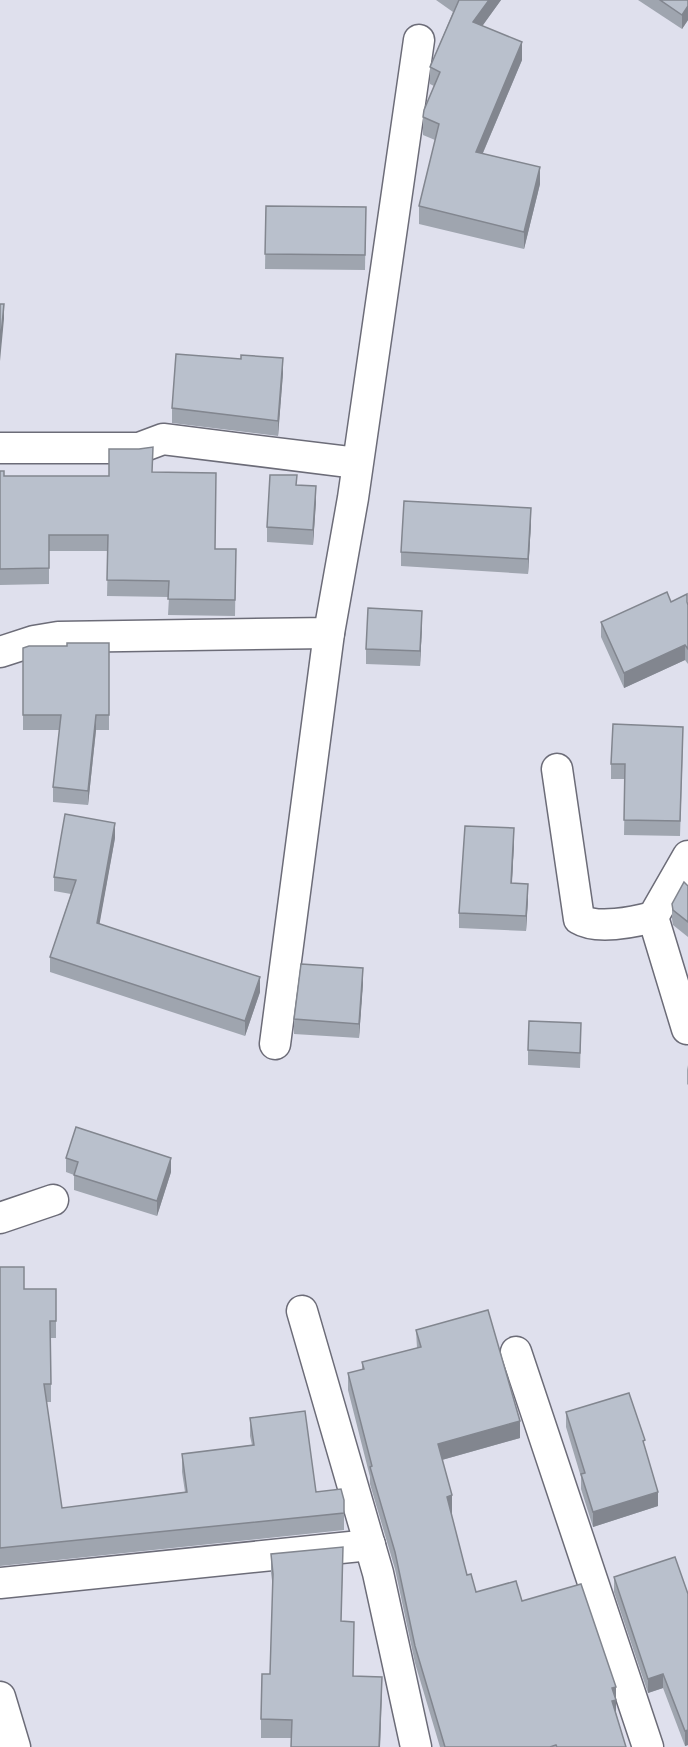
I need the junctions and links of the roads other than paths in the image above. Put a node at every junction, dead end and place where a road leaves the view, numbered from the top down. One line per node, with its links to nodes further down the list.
1 (419, 40): 3 (street)
2 (0, 448): 3 (street)
3 (355, 477): 4 (street)
4 (330, 633): 5 (street); 10 (street)
5 (0, 652)
6 (557, 769): 8 (street)
7 (688, 856): 8 (street)
8 (642, 920): 9 (street)
9 (687, 1029)
10 (275, 1044)
11 (53, 1200): 12 (street)
12 (0, 1218)
13 (302, 1311): 15 (street)
14 (516, 1352): 20 (street)
15 (370, 1545): 16 (street); 19 (street)
16 (0, 1583)
17 (0, 1697): 18 (street)
18 (15, 1747)
19 (416, 1747)
20 (648, 1747)

